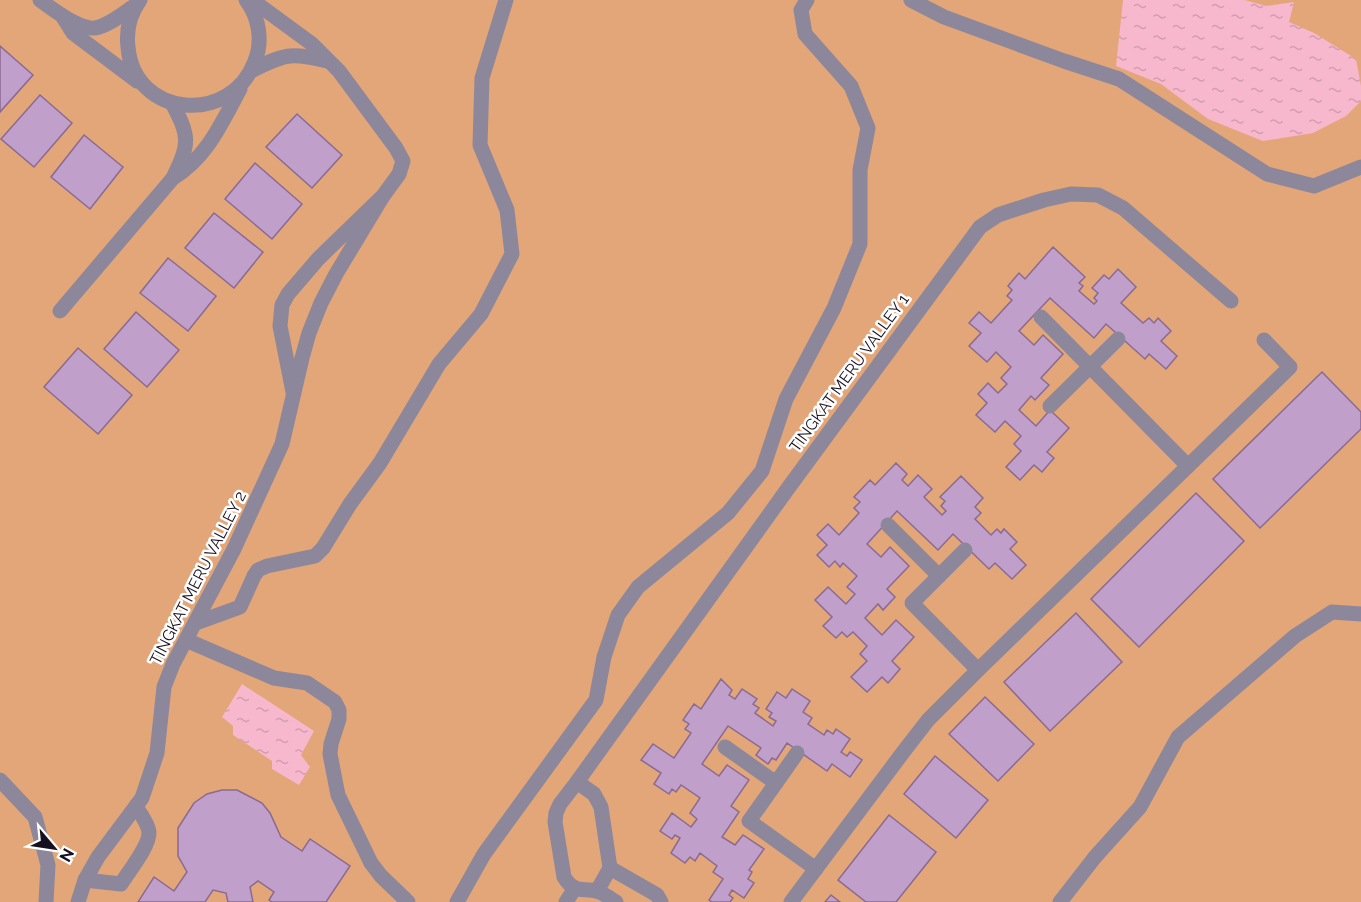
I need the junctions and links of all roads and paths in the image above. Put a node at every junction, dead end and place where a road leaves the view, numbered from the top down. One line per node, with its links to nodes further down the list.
1 (40, 0): 8 (street)
2 (246, 0): 10 (street)
3 (252, 0): 9 (street)
4 (506, 0): 30 (street)
5 (807, 0): 47 (street)
6 (911, 0): 14 (street)
7 (139, 2): 8 (street); 12 (street)
8 (63, 17): 12 (street)
9 (327, 61): 10 (street); 16 (street)
10 (251, 71): 11 (street)
11 (242, 85): 13 (street); 15 (street)
12 (145, 87): 13 (street)
13 (172, 103): 15 (street)
14 (1361, 167)
15 (173, 178): 18 (street)
16 (383, 196): 23 (street, TINGKAT MERU VALLEY 2); 23 (street)
17 (1231, 301): 36 (street, TINGKAT MERU VALLEY 1)
18 (60, 311)
19 (1041, 317): 22 (street)
20 (1118, 339): 22 (street)
21 (1264, 340): 25 (street)
22 (1090, 367): 24 (street); 25 (street)
23 (294, 398): 30 (street, TINGKAT MERU VALLEY 2)
24 (1050, 406)
25 (1188, 466): 32 (street)
26 (888, 525): 28 (street)
27 (965, 550): 28 (street)
28 (939, 576): 32 (street)
29 (1361, 614): 52 (street)
30 (196, 623): 31 (street, TINGKAT MERU VALLEY 2)
31 (186, 640): 38 (street, TINGKAT MERU VALLEY 2); 46 (street)
32 (978, 669): 40 (street)
33 (725, 747): 37 (street)
34 (797, 753): 37 (street)
35 (0, 780): 44 (street)
36 (577, 782): 39 (street); 42 (street, TINGKAT MERU VALLEY 1)
37 (776, 783): 40 (street)
38 (136, 806): 41 (street, TINGKAT MERU VALLEY 2); 41 (street)
39 (610, 868): 43 (street); 50 (street)
40 (816, 869): 51 (street)
41 (85, 880): 45 (street, TINGKAT MERU VALLEY 2)
42 (575, 888): 43 (street); 48 (street)
43 (597, 891): 49 (street)
44 (46, 902)
45 (78, 902)
46 (408, 902)
47 (457, 902)
48 (566, 902)
49 (616, 902)
50 (661, 902)
51 (791, 902)
52 (1060, 902)

